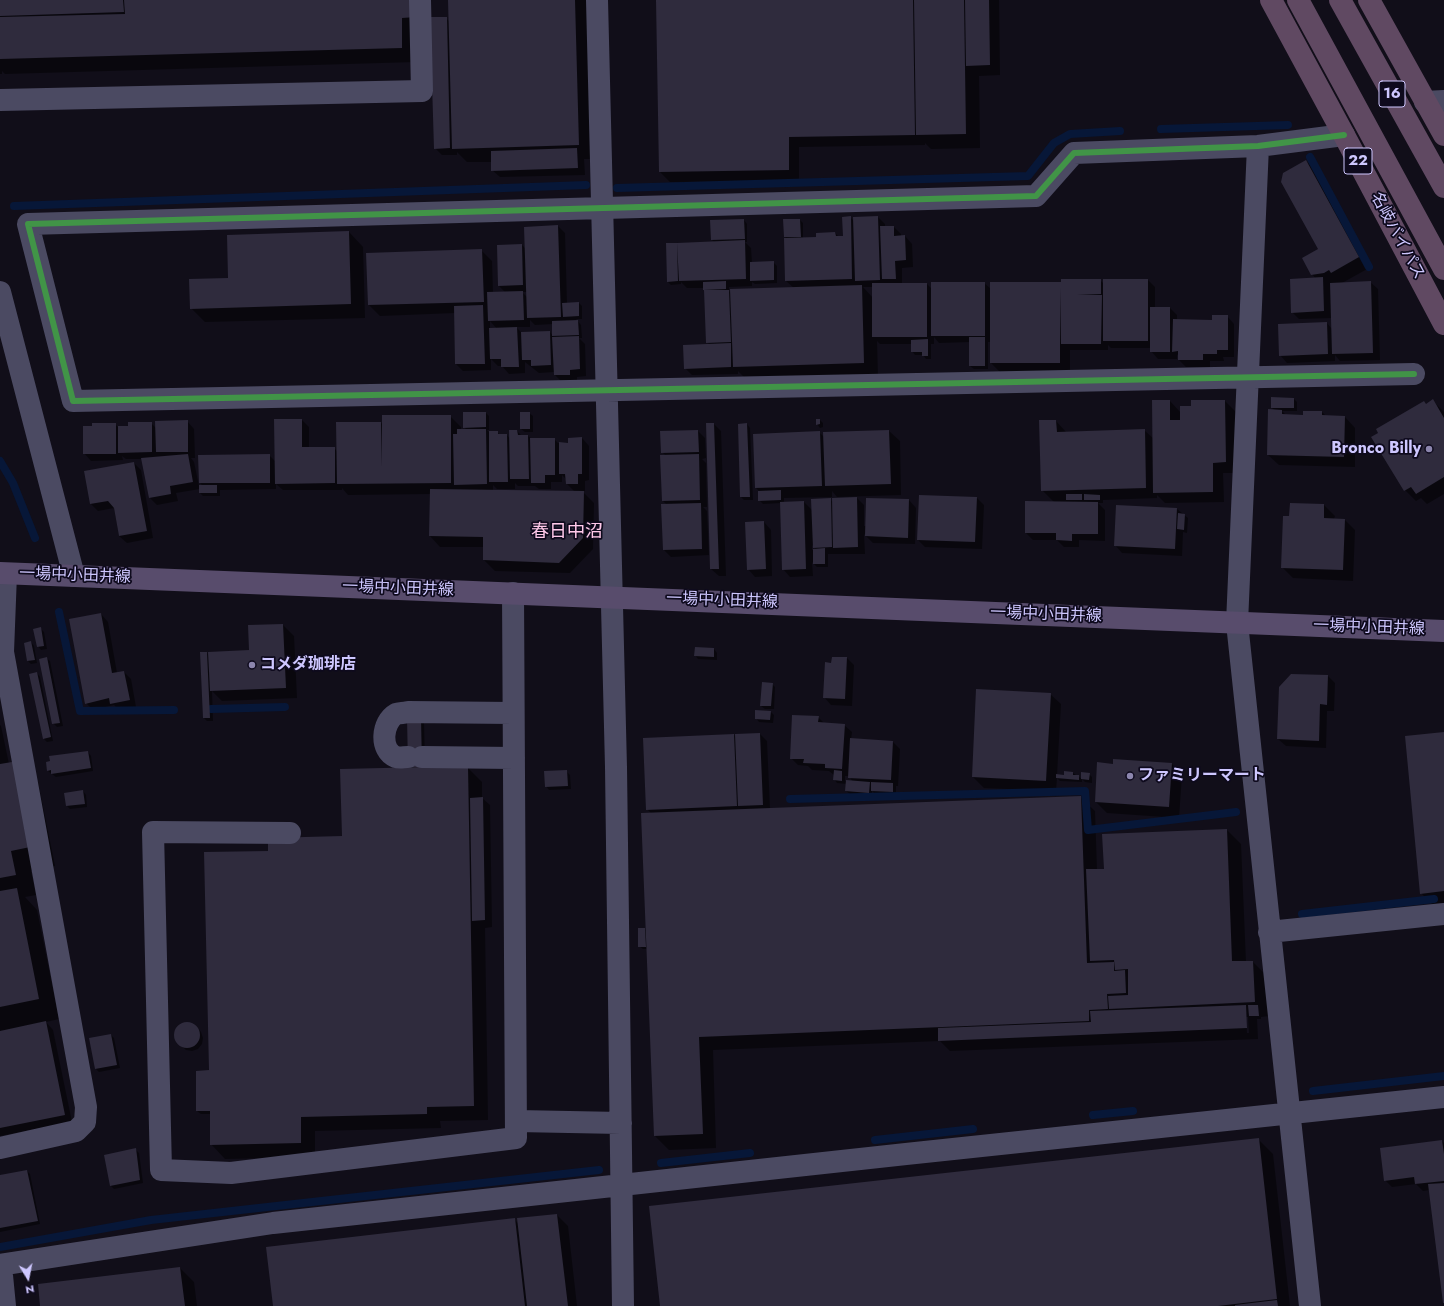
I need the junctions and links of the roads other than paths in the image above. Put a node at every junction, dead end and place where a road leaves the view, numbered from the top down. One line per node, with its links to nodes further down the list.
1 (420, 0): 7 (street)
2 (597, 0): 13 (street)
3 (1271, 0): 9 (highway, 名岐バイパス / 22)
4 (1298, 0): 14 (highway, 16)
5 (1340, 0): 12 (highway, 16)
6 (1369, 0): 8 (highway)
7 (0, 100)
8 (1435, 101): 10 (highway)
9 (1344, 135): 11 (street); 16 (highway, 名岐バイパス / 22)
10 (1444, 135)
11 (1258, 146): 13 (street); 18 (street)
12 (1444, 187)
13 (601, 208): 19 (street); 19 (street)
14 (1444, 269)
15 (0, 292): 21 (street)
16 (1444, 324)
17 (1414, 374): 18 (street)
18 (1248, 378): 19 (street); 24 (street)
19 (606, 391): 23 (street)
20 (3, 573): 21 (main road, 一場中小田井線); 35 (street)
21 (74, 576): 22 (main road, 一場中小田井線)
22 (513, 593): 23 (main road, 一場中小田井線); 26 (street)
23 (611, 597): 24 (main road, 一場中小田井線); 34 (street)
24 (1237, 622): 25 (main road, 一場中小田井線); 30 (street)
25 (1444, 631)
26 (514, 713): 27 (street); 27 (street)
27 (514, 758): 33 (street)
28 (290, 832): 33 (street)
29 (1444, 914): 30 (street)
30 (1269, 932): 32 (street)
31 (1444, 1098): 32 (street)
32 (1289, 1114): 36 (street); 40 (street)
33 (517, 1121): 34 (street)
34 (621, 1123): 36 (street)
35 (0, 1148)
36 (622, 1186): 37 (street); 39 (street)
37 (0, 1265): 38 (street)
38 (5, 1306)
39 (623, 1306)
40 (1310, 1306)

